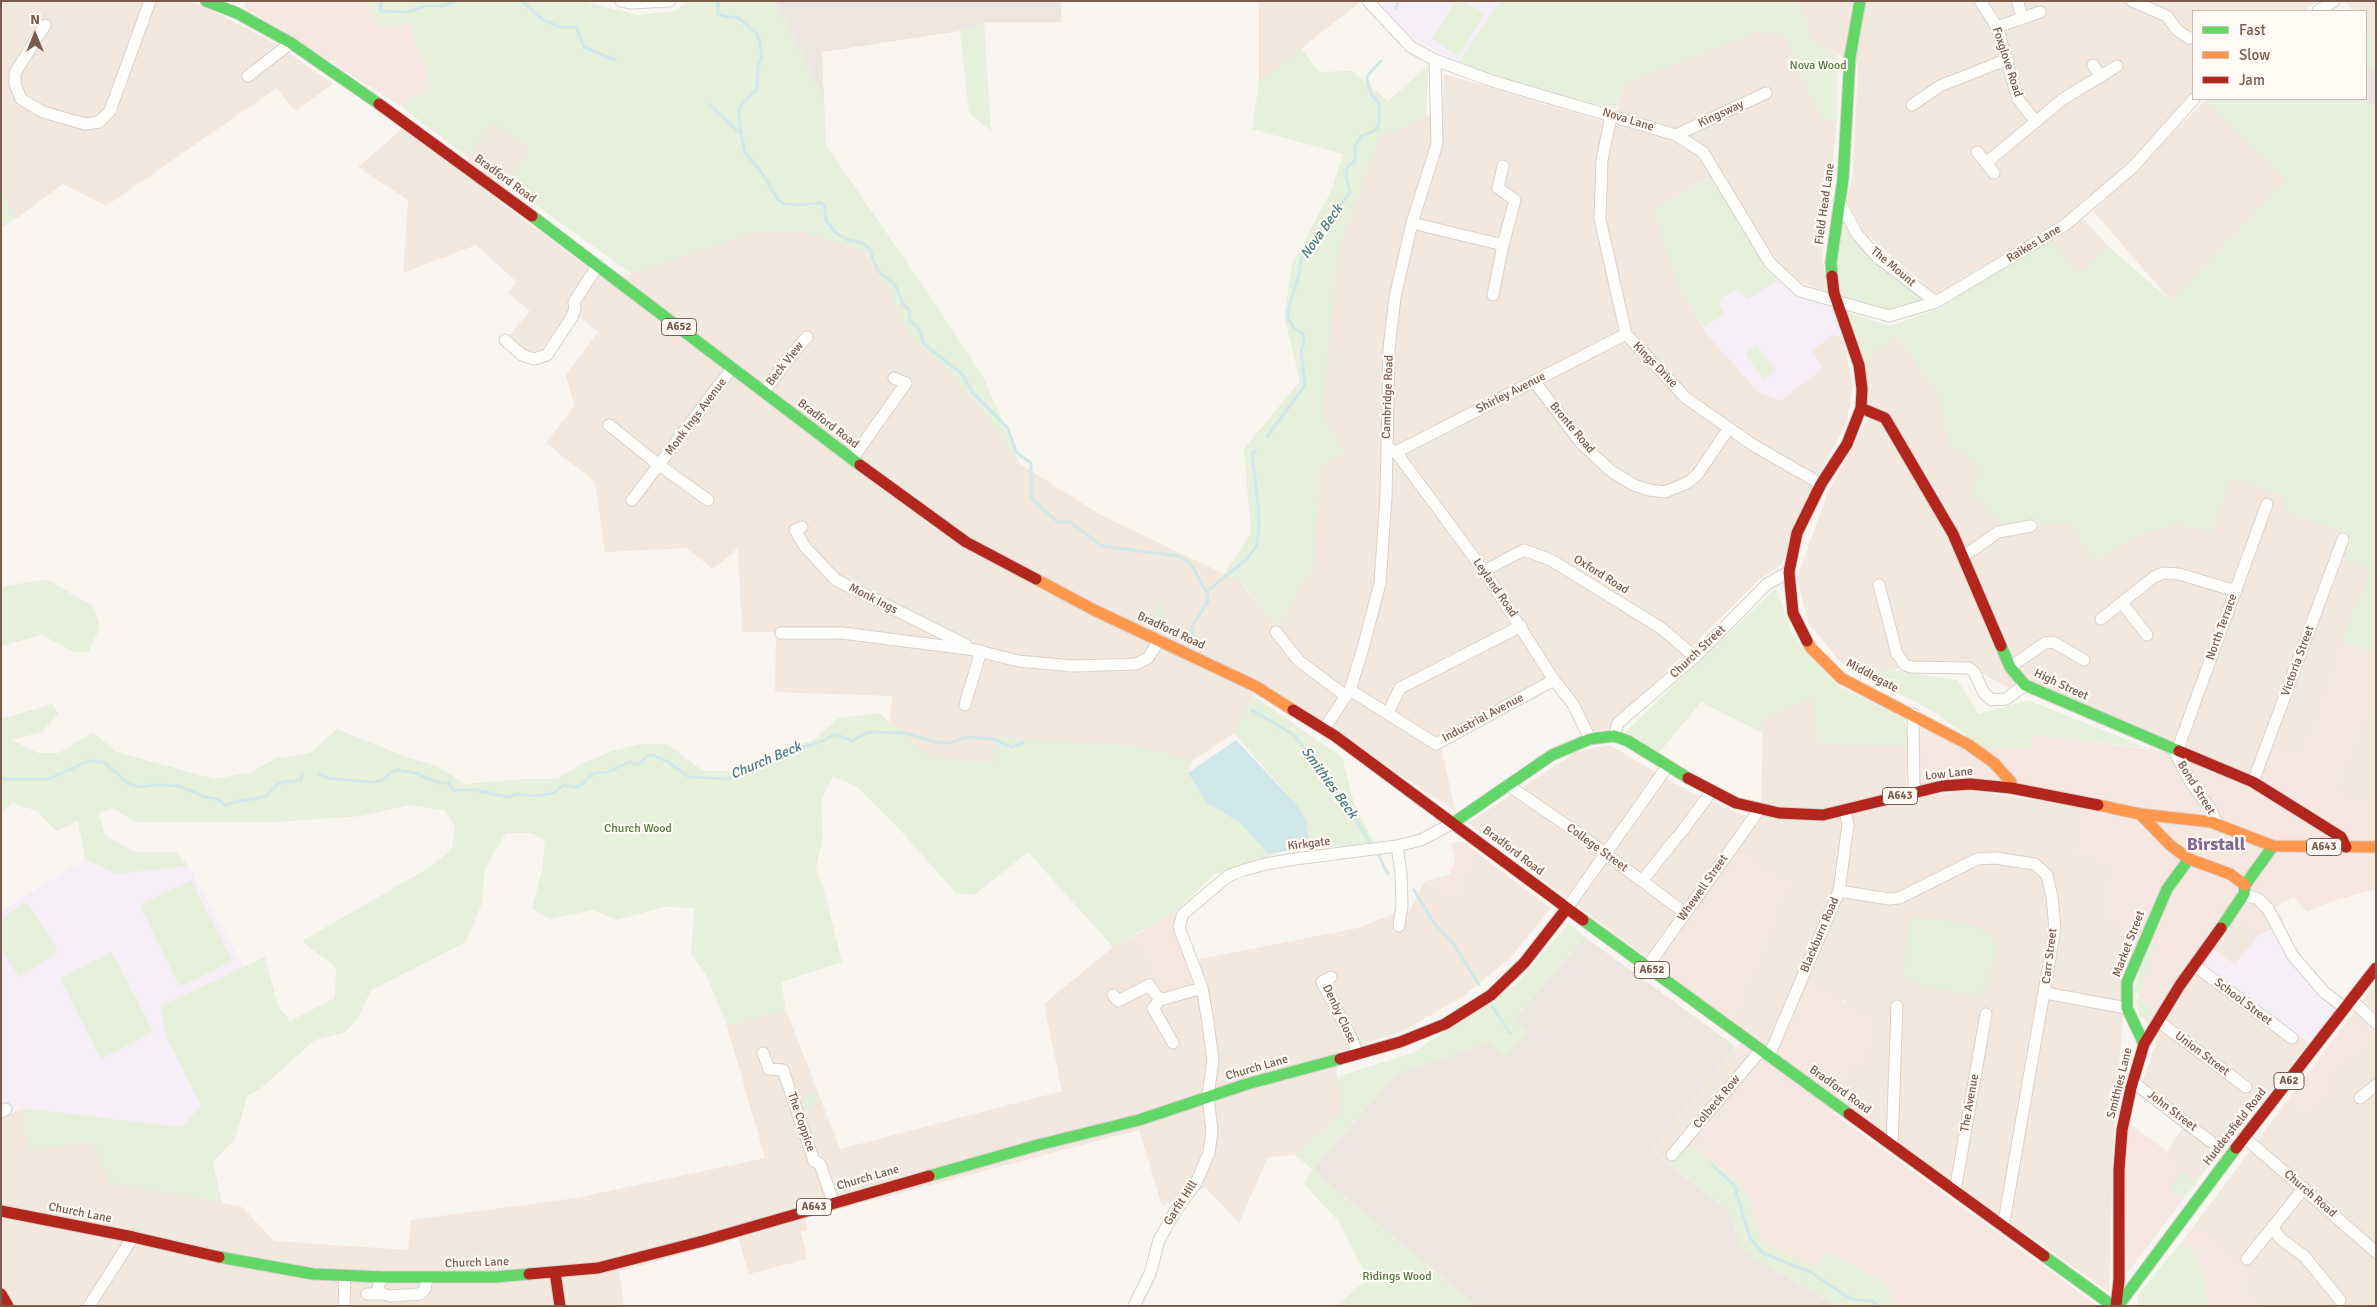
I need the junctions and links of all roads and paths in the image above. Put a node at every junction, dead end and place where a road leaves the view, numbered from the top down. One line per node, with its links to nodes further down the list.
1 (150, 1): 14 (street)
2 (206, 1): 12 (main road, Bradford Road / A652)
3 (240, 1): 12 (street)
4 (621, 1): 5 (street)
5 (670, 1)
6 (1368, 1): 19 (street, Nova Lane)
7 (1860, 1): 34 (main road, Field Head Lane)
8 (1980, 1): 15 (street, Foxglove Road)
9 (2132, 1): 16 (street)
10 (2018, 3): 13 (street)
11 (2040, 12): 13 (street)
12 (237, 13): 17 (main road, Bradford Road / A652)
13 (2022, 18): 15 (street)
14 (45, 25)
15 (1997, 26): 18 (street, Foxglove Road)
16 (2192, 38)
17 (291, 43): 22 (street); 37 (main road, Bradford Road / A652)
18 (2008, 59): 26 (street); 28 (street, Foxglove Road)
19 (1435, 60): 27 (street, Nova Lane); 35 (street, Cambridge Road)
20 (2093, 65): 23 (street)
21 (2117, 66): 23 (street)
22 (248, 76)
23 (2101, 77): 28 (street)
24 (1766, 93): 29 (street, Kingsway)
25 (2193, 100): 40 (street, Raikes Lane)
26 (1912, 105)
27 (1611, 116): 29 (street, Nova Lane); 41 (street, Kings Drive)
28 (2035, 122): 31 (street)
29 (1676, 135): 39 (street, Nova Lane)
30 (1977, 152): 31 (street)
31 (1986, 163): 33 (street)
32 (1504, 166): 36 (street)
33 (1994, 173)
34 (1839, 201): 39 (main road, Field Head Lane); 40 (street, The Mount)
35 (1412, 223): 36 (street); 51 (street, Cambridge Road)
36 (1502, 245): 38 (street)
37 (598, 265): 43 (street); 44 (main road, Bradford Road / A652)
38 (1493, 296)
39 (1837, 302): 40 (street, Raikes Lane); 48 (main road, Field Head Lane)
40 (1936, 302)
41 (1626, 334): 46 (street, Shirley Avenue); 50 (street, Kings Drive)
42 (807, 337): 47 (street, Beck View)
43 (505, 340)
44 (732, 368): 47 (main road, Bradford Road / A652); 53 (street, Monk Ings Avenue)
45 (894, 378): 52 (street)
46 (1534, 381): 50 (street, Bronte Road); 51 (street, Shirley Avenue)
47 (764, 392): 52 (main road, Bradford Road / A652)
48 (1861, 408): 54 (main road, Middlegate); 61 (main road, High Street)
49 (609, 425): 53 (street, Monk Ings Avenue)
50 (1729, 428): 54 (street, Kings Drive)
51 (1391, 449): 62 (street, Leyland Road); 79 (street, Cambridge Road)
52 (852, 459): 72 (main road, Bradford Road / A652)
53 (659, 465): 55 (street, Monk Ings Avenue); 56 (street, Monk Ings Avenue)
54 (1821, 484): 63 (main road, Middlegate)
55 (632, 500)
56 (708, 500)
57 (2267, 504): 65 (street, North Terrace)
58 (2031, 526): 61 (street)
59 (795, 531): 73 (street, Monk Ings)
60 (2343, 539): 88 (street, Victoria Street)
61 (1963, 557): 76 (main road, High Street)
62 (1484, 571): 68 (street, Leyland Road); 74 (street, Oxford Road)
63 (1789, 572): 74 (street, Church Street); 82 (main road, Middlegate)
64 (1879, 584): 78 (street)
65 (2236, 591): 66 (street); 86 (street, North Terrace)
66 (2122, 603): 67 (street); 71 (street)
67 (2101, 619)
68 (1522, 626): 77 (street, Leyland Road); 81 (street)
69 (1276, 632): 79 (street, Industrial Avenue)
70 (781, 634): 73 (street, Monk Ings)
71 (2147, 635)
72 (1159, 640): 73 (street, Monk Ings); 83 (main road, Bradford Road / A652)
73 (978, 650): 80 (street)
74 (1695, 657): 84 (street, Church Street)
75 (2084, 660): 76 (street)
76 (2010, 667): 78 (main road, High Street)
77 (1554, 680): 81 (street, Industrial Avenue); 85 (street, Leyland Road)
78 (2026, 684): 86 (main road, High Street)
79 (1348, 693): 81 (street, Industrial Avenue); 83 (street, Cambridge Road)
80 (965, 705)
81 (1388, 713)
82 (1913, 714): 90 (main road, Middlegate); 92 (street)
83 (1324, 729): 96 (main road, Bradford Road / A652)
84 (1614, 736): 85 (main road, Kirkgate); 87 (main road, Low Lane)
85 (1590, 739): 89 (main road, Kirkgate)
86 (2177, 751): 88 (main road, High Street); 97 (street, Bond Street)
87 (1667, 767): 91 (main road, Low Lane / A643); 103 (street)
88 (2253, 782): 101 (main road, High Street)
89 (1508, 785): 96 (main road, Kirkgate); 103 (street, College Street)
90 (2011, 788): 92 (main road, Low Lane / A643); 95 (main road, Low Lane / A643)
91 (1711, 792): 93 (main road, Low Lane / A643); 105 (street)
92 (1914, 792): 94 (main road, Low Lane / A643)
93 (1759, 810): 94 (main road, Low Lane / A643); 110 (street, Whewell Street)
94 (1845, 810): 108 (street, Blackburn Road)
95 (2140, 814): 97 (main road, Low Lane / A643); 98 (main road)
96 (1453, 823): 99 (street, Kirkgate); 109 (main road, Bradford Road / A652)
97 (2217, 824): 100 (main road, Low Lane / A643)
98 (2164, 839): 104 (main road); 106 (main road, Market Street)
99 (1397, 846): 111 (street); 116 (street, Kirkgate)
100 (2272, 846): 101 (main road, A643); 107 (main road, Smithies Lane)
101 (2346, 847): 102 (main road, A643)
102 (2376, 847)
103 (1605, 853): 105 (street, College Street); 109 (street)
104 (2189, 859): 106 (main road, Market Street); 107 (main road)
105 (1642, 881): 110 (street, College Street)
106 (2171, 884): 122 (main road, Market Street)
107 (2245, 889): 112 (main road, Smithies Lane); 120 (street)
108 (1839, 891): 117 (street, Carr Street); 130 (street, Blackburn Road)
109 (1567, 908): 113 (main road, Bradford Road / A652); 131 (main road, Church Lane / A643)
110 (1685, 913): 113 (street, Whewell Street)
111 (1399, 926)
112 (2194, 965): 124 (main road, Smithies Lane); 126 (street, School Street)
113 (1647, 967): 130 (main road, Bradford Road / A652)
114 (2376, 968): 120 (main road, Huddersfield Road / A62)
115 (1331, 977): 131 (street, Denby Close)
116 (1202, 988): 119 (street); 135 (street, Kirkgate)
117 (2045, 993): 122 (street); 145 (street, Carr Street)
118 (1113, 995): 119 (street)
119 (1160, 1000): 127 (street)
120 (2349, 1004): 125 (street); 137 (main road, Huddersfield Road / A62)
121 (1897, 1006): 139 (street)
122 (2127, 1008): 128 (main road, Market Street)
123 (1986, 1014): 142 (street, The Avenue)
124 (2158, 1021): 128 (main road, Smithies Lane); 134 (street, Union Street)
125 (2376, 1024)
126 (2292, 1038)
127 (1173, 1043)
128 (2144, 1044): 132 (main road, Smithies Lane)
129 (763, 1053): 143 (street, The Coppice)
130 (1765, 1053): 139 (main road, Bradford Road / A652); 140 (street, Colbeck Row)
131 (1357, 1054): 135 (main road, Church Lane / A643)
132 (2133, 1082): 138 (street, John Street); 163 (main road, Smithies Lane)
133 (2376, 1084): 136 (street)
134 (2246, 1087)
135 (1208, 1096): 143 (main road, Church Lane / A643); 162 (street, Garfit Hill)
136 (2360, 1098)
137 (2244, 1137): 141 (street, Church Road); 163 (main road, Huddersfield Road / A62)
138 (2210, 1141)
139 (1892, 1145): 142 (main road, Bradford Road / A652)
140 (1672, 1155)
141 (2304, 1188): 146 (street); 148 (street, Church Road)
142 (1955, 1192): 145 (main road, Bradford Road / A652)
143 (833, 1202): 150 (main road, Church Lane / A643)
144 (1, 1211): 147 (main road, Church Lane / A643)
145 (2003, 1226): 163 (main road, Bradford Road / A652)
146 (2272, 1227): 149 (street); 157 (street)
147 (133, 1237): 151 (main road, Church Lane / A643); 159 (street)
148 (2376, 1252)
149 (2247, 1259)
150 (555, 1272): 153 (main road, Church Lane / A643); 161 (main road)
151 (345, 1276): 152 (main road, Church Lane / A643); 160 (street)
152 (381, 1277): 153 (main road, Church Lane / A643); 156 (street)
153 (427, 1278): 156 (street)
154 (1, 1294): 158 (main road)
155 (366, 1294): 156 (street)
156 (382, 1294)
157 (2340, 1300)
158 (8, 1306)
159 (89, 1306)
160 (344, 1306)
161 (560, 1306)
162 (1134, 1306)
163 (2116, 1306)

